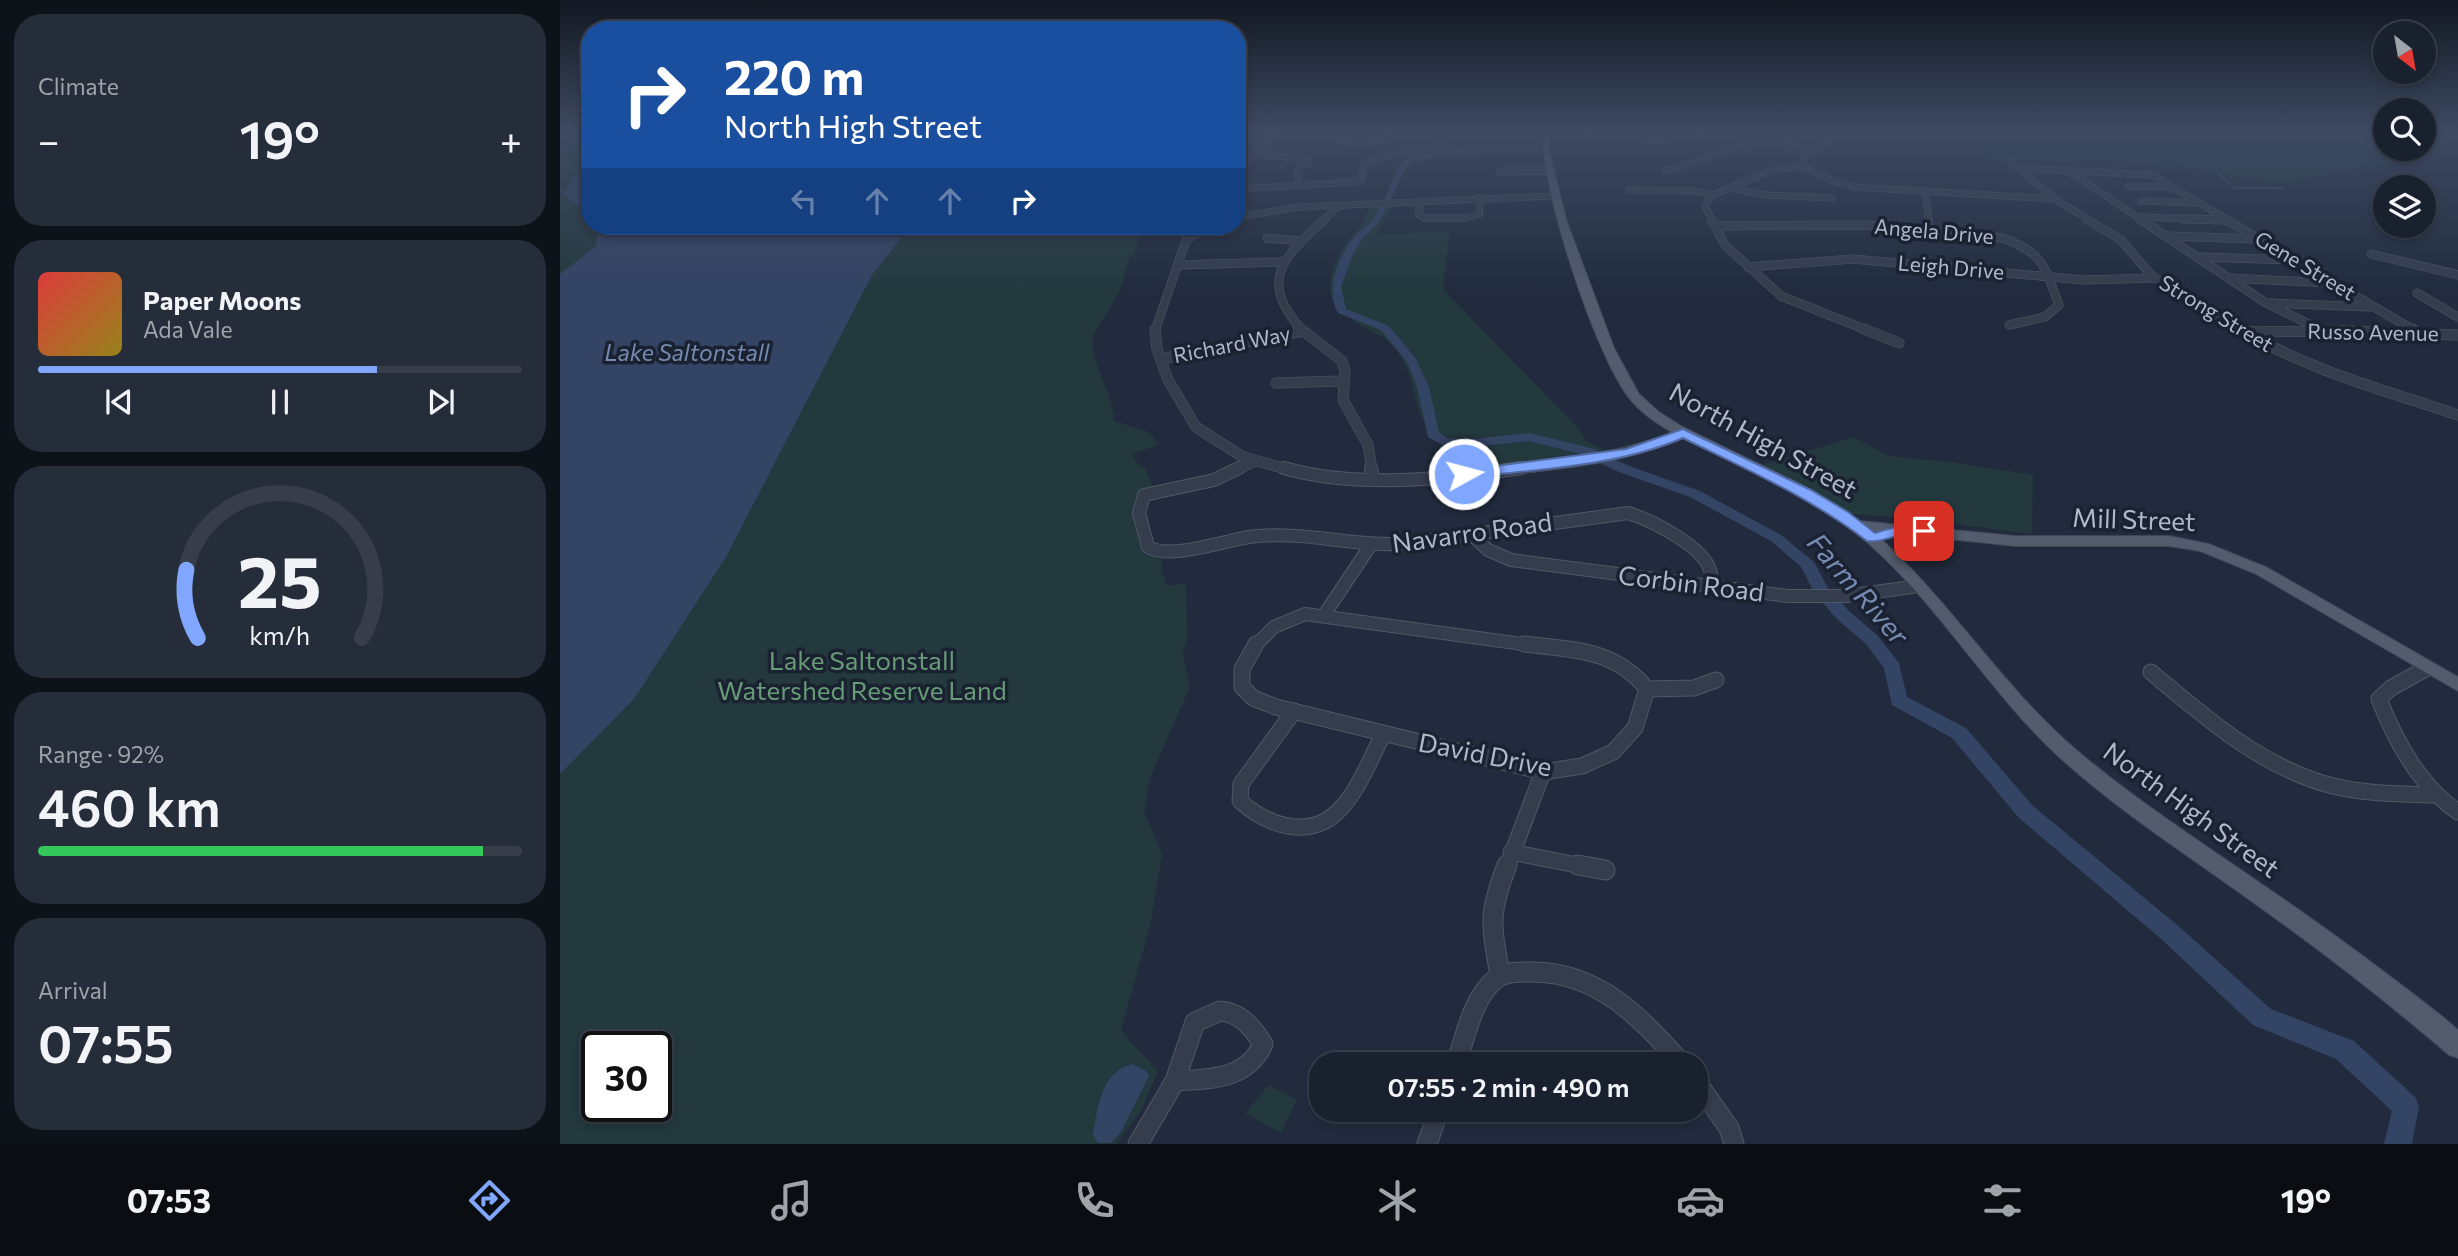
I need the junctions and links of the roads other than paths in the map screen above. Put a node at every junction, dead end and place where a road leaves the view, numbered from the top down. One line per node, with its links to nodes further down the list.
1 (1291, 185): 11 (street)
2 (1551, 185): 15 (main road, North High Street)
3 (1735, 185): 9 (street)
4 (1848, 185): 13 (street, Strong Street)
5 (2039, 185): 18 (street)
6 (2090, 185): 24 (street)
7 (2168, 185): 10 (street, Gene Street)
8 (2128, 186): 10 (street)
9 (1731, 187): 14 (street); 17 (street)
10 (2171, 187): 20 (street, Gene Street)
11 (1246, 188)
12 (1629, 190): 14 (street)
13 (1925, 192): 18 (street, Strong Street); 27 (street)
14 (1713, 195): 26 (street)
15 (1554, 196): 16 (street); 59 (main road, North High Street)
16 (1479, 198): 21 (street); 21 (street)
17 (1832, 198)
18 (2054, 199): 41 (street, Strong Street)
19 (2141, 201): 20 (street)
20 (2198, 203): 25 (street, Gene Street)
21 (1419, 204): 22 (street)
22 (1340, 205): 23 (street); 32 (street)
23 (1246, 215)
24 (2139, 218): 25 (street); 29 (street)
25 (2229, 220): 31 (street, Gene Street)
26 (1715, 226): 27 (street, Angela Drive); 38 (street)
27 (1930, 231): 40 (street, Angela Drive)
28 (1194, 235): 37 (street)
29 (2166, 236): 31 (street); 34 (street)
30 (1267, 238): 32 (street)
31 (2260, 239): 35 (street, Gene Street)
32 (1301, 241): 36 (street)
33 (2371, 254): 39 (street)
34 (2196, 257): 35 (street); 42 (street)
35 (2295, 260): 43 (street, Gene Street)
36 (1282, 262): 37 (street); 49 (street)
37 (1178, 265): 55 (street)
38 (1748, 267): 40 (street, Leigh Drive); 54 (street)
39 (2458, 275)
40 (2049, 277): 41 (street, Leigh Drive); 48 (street, Angela Drive)
41 (2155, 278): 51 (street, Strong Street)
42 (2229, 278): 43 (street); 45 (street)
43 (2334, 283): 46 (street, Gene Street)
44 (2417, 293): 47 (street)
45 (2266, 303): 46 (street); 50 (street)
46 (2374, 307): 52 (street, Gene Street)
47 (2458, 317)
48 (2008, 325)
49 (1303, 331): 55 (street, Richard Way); 56 (street)
50 (2323, 331): 51 (street, Russo Avenue); 52 (street, Russo Avenue)
51 (2246, 332): 58 (street, Strong Street)
52 (2420, 334): 53 (street, Russo Avenue)
53 (2458, 335)
54 (1899, 343)
55 (1161, 359): 60 (street)
56 (1342, 381): 57 (street); 61 (street)
57 (1276, 383)
58 (2458, 415)
59 (1683, 433): 61 (street); 62 (main road, North High Street)
60 (1254, 462): 61 (street); 66 (street, Navarro Road)
61 (1373, 480)
62 (1857, 525): 63 (main road, Mill Street); 65 (main road, North High Street)
63 (1899, 530): 65 (main road, Mill Street); 70 (main road, Mill Street)
64 (1471, 534): 66 (street, Navarro Road); 68 (street, Corbin Road); 68 (street, Navarro Road)
65 (1873, 538): 67 (main road, North High Street)
66 (1370, 546): 69 (street)
67 (1919, 586): 68 (street, Corbin Road); 83 (main road, North High Street)
68 (1712, 587)
69 (1324, 615): 74 (street, David Drive); 75 (street, David Drive)
70 (2427, 667): 73 (main road, Mill Street); 78 (street)
71 (2151, 672): 78 (street)
72 (1716, 680): 74 (street)
73 (2458, 685)
74 (1647, 689): 77 (street, David Drive)
75 (1294, 711): 76 (street, David Drive); 76 (street)
76 (1383, 735): 77 (street, David Drive)
77 (1543, 772): 80 (street)
78 (2435, 795): 79 (street)
79 (2458, 812)
80 (1511, 852): 81 (street); 82 (street)
81 (1605, 870)
82 (1500, 975): 84 (street); 85 (street)
83 (2458, 1046)
84 (1460, 1052)
85 (1672, 1052)
86 (1175, 1082): 86 (street); 89 (street)
87 (1708, 1098): 91 (street)
88 (1435, 1122): 90 (street)
89 (1138, 1144)
90 (1427, 1144)
91 (1734, 1144)

